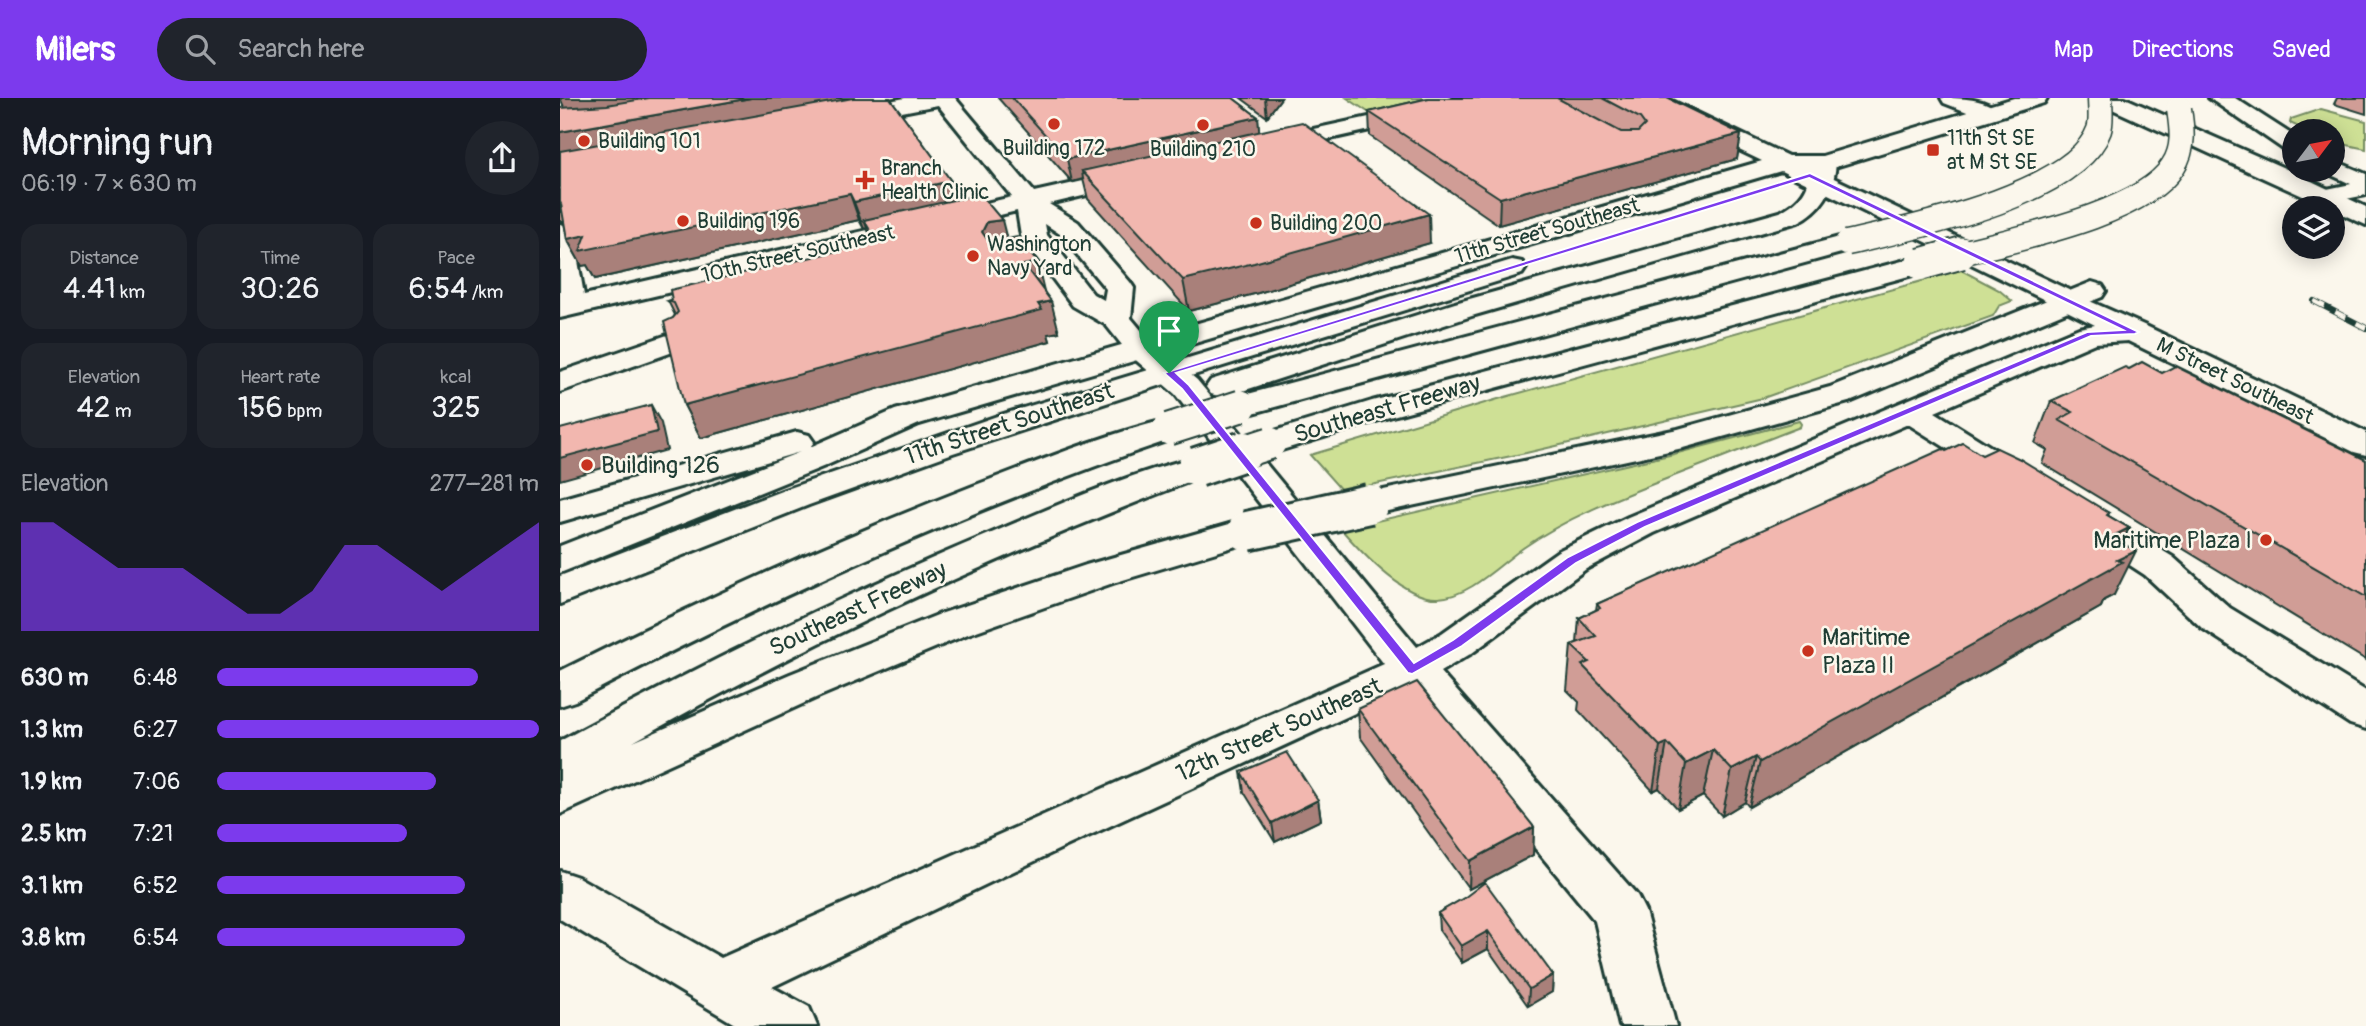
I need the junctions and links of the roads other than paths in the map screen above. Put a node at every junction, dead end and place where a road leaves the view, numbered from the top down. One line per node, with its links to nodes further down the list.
1 (941, 98): 13 (main road); 25 (main road)
2 (1487, 98): 14 (main road)
3 (1649, 98): 19 (main road, M Street Southeast)
4 (1686, 98): 21 (main road, M Street Southeast)
5 (1952, 98): 12 (main road)
6 (2036, 98): 12 (main road, 11th Street Southeast)
7 (2100, 98): 40 (main road, Southeast Freeway, bridge)
8 (2106, 98): 24 (main road)
9 (2172, 98): 51 (main road, Southeast Freeway, bridge)
10 (2220, 98): 16 (main road)
11 (1346, 104): 14 (main road)
12 (1988, 112): 21 (main road, 11th Street Southeast)
13 (828, 119)
14 (1388, 124): 17 (main road)
15 (1262, 128): 17 (main road)
16 (2282, 138)
17 (1282, 143): 18 (main road)
18 (1244, 151)
19 (1783, 163): 21 (main road, M Street Southeast); 37 (main road, 11th Street Southeast)
20 (1157, 172): 25 (main road, 10th Street Southeast)
21 (1819, 174): 32 (main road, M Street Southeast); 38 (main road, 11th Street Southeast); 40 (main road)
22 (2345, 174): 23 (main road)
23 (2366, 186): 24 (main road)
24 (2326, 196)
25 (1028, 201): 29 (main road); 30 (main road); 33 (main road, 10th Street Southeast)
26 (2345, 206): 27 (main road)
27 (2366, 217)
28 (560, 232): 33 (main road)
29 (1082, 242): 30 (main road); 34 (main road)
30 (1046, 251): 31 (main road); 34 (main road)
31 (1018, 258)
32 (2079, 295): 35 (main road, M Street Southeast); 43 (main road, M Street Southeast); 52 (main road, bridge)
33 (566, 308)
34 (1116, 319): 37 (main road)
35 (2135, 332): 41 (main road, 12th Street Southeast); 44 (main road, M Street Southeast)
36 (676, 341): 39 (main road)
37 (1141, 349): 38 (main road); 42 (main road, 11th Street Southeast)
38 (1169, 373): 47 (main road, 11th Street Southeast); 48 (main road)
39 (560, 382)
40 (1231, 397): 49 (main road, Southeast Freeway, bridge)
41 (1909, 410): 48 (main road, 12th Street Southeast); 50 (main road)
42 (908, 416): 45 (main road); 46 (main road, 11th Street Southeast)
43 (2366, 423)
44 (2366, 445)
45 (560, 511)
46 (560, 560)
47 (560, 591)
48 (1412, 669): 54 (main road, 12th Street Southeast); 56 (main road)
49 (560, 690)
50 (2366, 712)
51 (560, 762)
52 (560, 795)
53 (560, 893): 54 (main road)
54 (720, 985): 55 (main road)
55 (789, 1026)
56 (1648, 1026)

